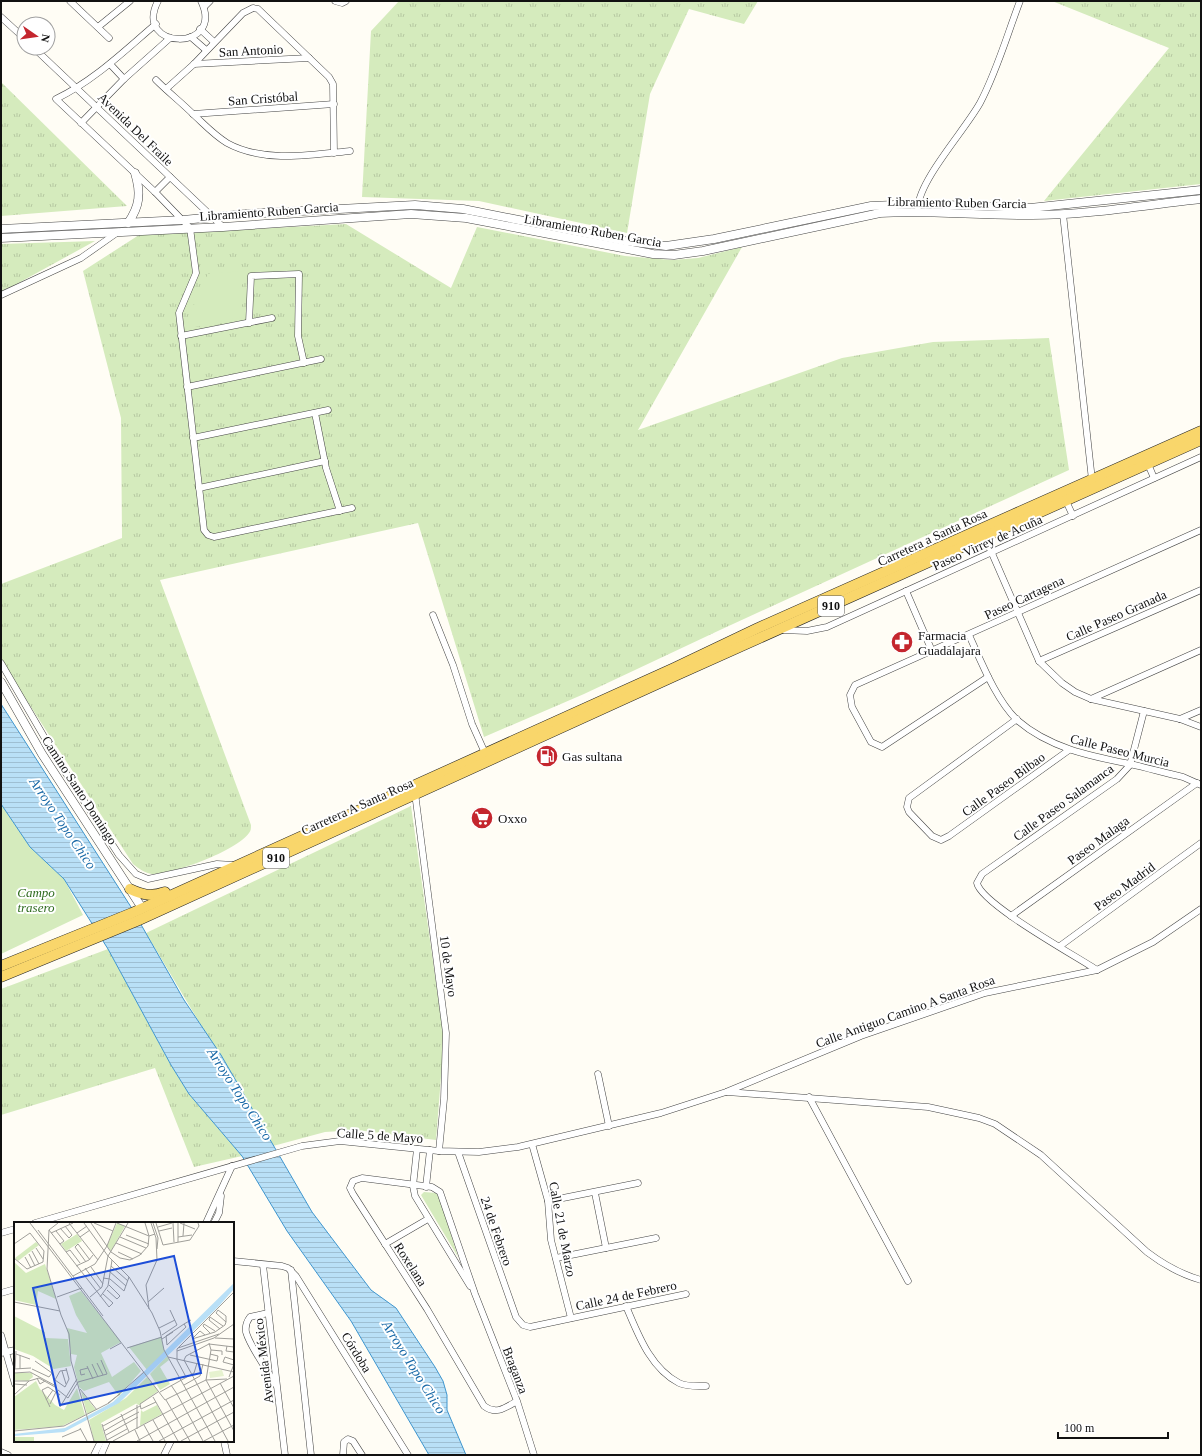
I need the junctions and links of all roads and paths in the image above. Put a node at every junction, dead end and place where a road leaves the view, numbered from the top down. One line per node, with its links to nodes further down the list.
1 (70, 1): 9 (street)
2 (130, 1): 9 (street)
3 (158, 1): 8 (street)
4 (210, 1): 6 (street)
5 (1020, 1): 36 (street)
6 (202, 4): 10 (street)
7 (1, 17): 11 (street)
8 (156, 24): 14 (street); 19 (street)
9 (98, 27): 13 (street)
10 (200, 29): 12 (street); 15 (street)
11 (16, 31)
12 (191, 37): 14 (street); 16 (street)
13 (109, 38)
14 (170, 38): 21 (street)
15 (214, 42): 16 (street); 18 (street)
16 (206, 50): 20 (street)
17 (43, 56): 23 (street, Avenida Del Fraile)
18 (309, 58): 20 (street, San Antonio); 25 (street)
19 (110, 64): 21 (street); 23 (street)
20 (194, 64): 24 (street)
21 (124, 79): 26 (street)
22 (156, 80): 24 (street)
23 (77, 88): 26 (street, Avenida Del Fraile); 28 (street)
24 (166, 89): 27 (street)
25 (334, 104): 27 (street, San Cristóbal); 30 (street)
26 (97, 107): 28 (street); 32 (street, Avenida Del Fraile)
27 (193, 114): 30 (street)
28 (81, 123): 31 (street)
29 (350, 151): 30 (street)
30 (334, 153)
31 (135, 173): 34 (street); 40 (street)
32 (170, 176): 34 (street); 38 (street, Avenida Del Fraile)
33 (1201, 190): 36 (street, Libramiento Ruben Garcia)
34 (155, 192): 39 (street)
35 (1201, 199): 37 (street, Libramiento Ruben Garcia)
36 (918, 208): 37 (street, Libramiento Ruben Garcia); 38 (street, Libramiento Ruben Garcia); 41 (street, Libramiento Ruben Garcia)
37 (1063, 214): 62 (street)
38 (214, 217): 39 (street, Libramiento Ruben Garcia); 41 (street, Avenida Del Fraile)
39 (182, 220): 40 (street, Libramiento Ruben Garcia); 42 (street)
40 (128, 223): 43 (street, Libramiento Ruben Garcia)
41 (223, 227): 42 (street, Libramiento Ruben Garcia)
42 (190, 228): 44 (street, Libramiento Ruben Garcia); 49 (street)
43 (1, 229)
44 (118, 232): 45 (street, Libramiento Ruben Garcia); 46 (street)
45 (1, 238)
46 (1, 295)
47 (272, 318): 48 (street)
48 (250, 323): 49 (street); 51 (street)
49 (181, 336): 52 (street)
50 (321, 359): 51 (street)
51 (304, 363): 52 (street)
52 (187, 387): 56 (street)
53 (328, 410): 54 (street)
54 (315, 413): 56 (street); 59 (street)
55 (1201, 431): 62 (main road, Carretera a Santa Rosa / 910)
56 (193, 438): 63 (street)
57 (1201, 440): 60 (main road, Carretera a Santa Rosa / 910)
58 (1201, 457): 61 (street, Paseo Virrey de Acuña)
59 (325, 461): 63 (street); 66 (street)
60 (1148, 464): 61 (street); 64 (main road, Carretera a Santa Rosa / 910)
61 (1154, 478): 67 (street, Paseo Virrey de Acuña)
62 (1092, 480): 69 (main road, Carretera a Santa Rosa / 910)
63 (199, 488): 66 (street)
64 (1066, 501): 67 (street); 69 (main road, Carretera a Santa Rosa / 910)
65 (352, 508): 66 (street)
66 (340, 511)
67 (1073, 516): 70 (street, Paseo Virrey de Acuña)
68 (1201, 530): 73 (street, Paseo Cartagena)
69 (982, 533): 70 (street); 75 (main road, Carretera a Santa Rosa / 910); 81 (main road, Carretera a Santa Rosa / 910)
70 (992, 552): 72 (street, Paseo Virrey de Acuña); 73 (street)
71 (1201, 590): 79 (street, Calle Paseo Granada)
72 (906, 592): 75 (street, Paseo Virrey de Acuña); 78 (street)
73 (1017, 612): 76 (street, Paseo Cartagena); 79 (street)
74 (433, 615): 91 (street)
75 (778, 630): 81 (main road, Carretera a Santa Rosa / 910)
76 (969, 635): 78 (street, Paseo Cartagena); 82 (street, Calle Paseo Murcia)
77 (1201, 650): 84 (street)
78 (932, 651): 82 (street, Paseo Cartagena)
79 (1039, 661): 84 (street)
80 (1, 663): 96 (street)
81 (676, 671): 91 (main road, Carretera A Santa Rosa / 910); 94 (main road, Carretera A Santa Rosa / 910)
82 (988, 677): 87 (street, Calle Paseo Murcia)
83 (1, 682): 98 (street, Camino Santo Domingo)
84 (1091, 699): 86 (street)
85 (1201, 710): 88 (street)
86 (1144, 711): 88 (street); 92 (street, Calle Paseo Salamanca)
87 (1017, 719): 90 (street, Calle Paseo Murcia); 90 (street, Calle Paseo Bilbao)
88 (1180, 719): 89 (street)
89 (1201, 727)
90 (1068, 750): 92 (street, Calle Paseo Murcia)
91 (485, 753): 94 (main road, Carretera A Santa Rosa / 910)
92 (1130, 764): 93 (street, Calle Paseo Murcia); 101 (street, Calle Paseo Salamanca)
93 (1199, 784): 101 (street, Paseo Malaga)
94 (414, 790): 96 (main road, Carretera A Santa Rosa / 910); 102 (main road, Carretera A Santa Rosa / 910); 115 (street, 10 de Mayo)
95 (1201, 843): 104 (street, Paseo Madrid)
96 (238, 865): 97 (main road, Carretera A Santa Rosa / 910)
97 (196, 884): 98 (main road); 99 (main road, Carretera A Santa Rosa / 910)
98 (130, 889): 99 (street, Camino Santo Domingo)
99 (142, 908): 102 (main road, Carretera A Santa Rosa / 910)
100 (1201, 909): 106 (street, Calle Antiguo Camino A Santa Rosa)
101 (1011, 916): 104 (street)
102 (134, 917): 103 (main road, Carretera A Santa Rosa / 910)
103 (89, 936): 105 (main road, Carretera A Santa Rosa / 910); 107 (main road, Carretera A Santa Rosa / 910)
104 (1060, 946): 106 (street)
105 (1, 966)
106 (1098, 970): 109 (street, Calle Antiguo Camino A Santa Rosa)
107 (1, 977)
108 (598, 1074): 111 (street)
109 (726, 1092): 110 (street); 111 (street, Calle 5 de Mayo)
110 (808, 1097): 138 (street); 139 (street)
111 (609, 1126): 112 (street, Calle 5 de Mayo)
112 (532, 1144): 116 (street, Calle 5 de Mayo); 124 (street, Calle 21 de Marzo)
113 (417, 1149): 114 (street, Calle 5 de Mayo); 117 (street, Calle 5 de Mayo); 119 (street)
114 (430, 1150): 115 (street, Calle 5 de Mayo); 120 (street)
115 (439, 1151): 116 (street, Calle 5 de Mayo)
116 (458, 1152): 146 (street, 24 de Febrero)
117 (232, 1166): 121 (street); 126 (street, Calle 5 de Mayo)
118 (638, 1183): 123 (street)
119 (413, 1186): 120 (street, Roxelana); 125 (street, Braganza); 132 (street, Roxelana)
120 (426, 1187): 122 (street, Roxelana)
121 (222, 1190): 127 (street); 128 (street)
122 (440, 1192): 142 (street, Braganza)
123 (595, 1193): 124 (street); 133 (street)
124 (548, 1201): 134 (street, Calle 21 de Marzo)
125 (428, 1219): 132 (street); 142 (street, Braganza)
126 (38, 1222)
127 (206, 1222)
128 (214, 1222)
129 (14, 1229): 130 (street)
130 (1, 1233)
131 (656, 1238): 133 (street)
132 (385, 1244): 154 (street, Roxelana)
133 (606, 1248): 134 (street)
134 (556, 1258): 147 (street, Calle 21 de Marzo)
135 (234, 1261): 136 (street)
136 (263, 1265): 137 (street); 145 (street, Avenida México)
137 (291, 1270): 165 (street); 168 (street, Córdoba)
138 (1201, 1280)
139 (908, 1282)
140 (14, 1289): 141 (street)
141 (1, 1293)
142 (475, 1294): 154 (street, Braganza)
143 (686, 1294): 144 (street, Calle 24 de Febrero)
144 (626, 1306): 147 (street, Calle 24 de Febrero); 153 (street)
145 (268, 1313): 152 (street, Avenida México); 152 (street)
146 (516, 1317): 147 (street, Calle 24 de Febrero)
147 (571, 1318)
148 (1, 1335): 150 (street)
149 (14, 1350): 150 (street)
150 (3, 1352): 151 (street)
151 (14, 1381)
152 (277, 1386): 164 (street, Avenida México)
153 (706, 1386)
154 (517, 1401): 169 (street, Braganza)
155 (104, 1442): 160 (street); 161 (street)
156 (170, 1442): 162 (street)
157 (224, 1442): 163 (street)
158 (1, 1452): 159 (street)
159 (8, 1455)
160 (94, 1455)
161 (101, 1455)
162 (164, 1455)
163 (227, 1455)
164 (285, 1455)
165 (311, 1455)
166 (342, 1455): 167 (street)
167 (362, 1455)
168 (408, 1455)
169 (534, 1455)

